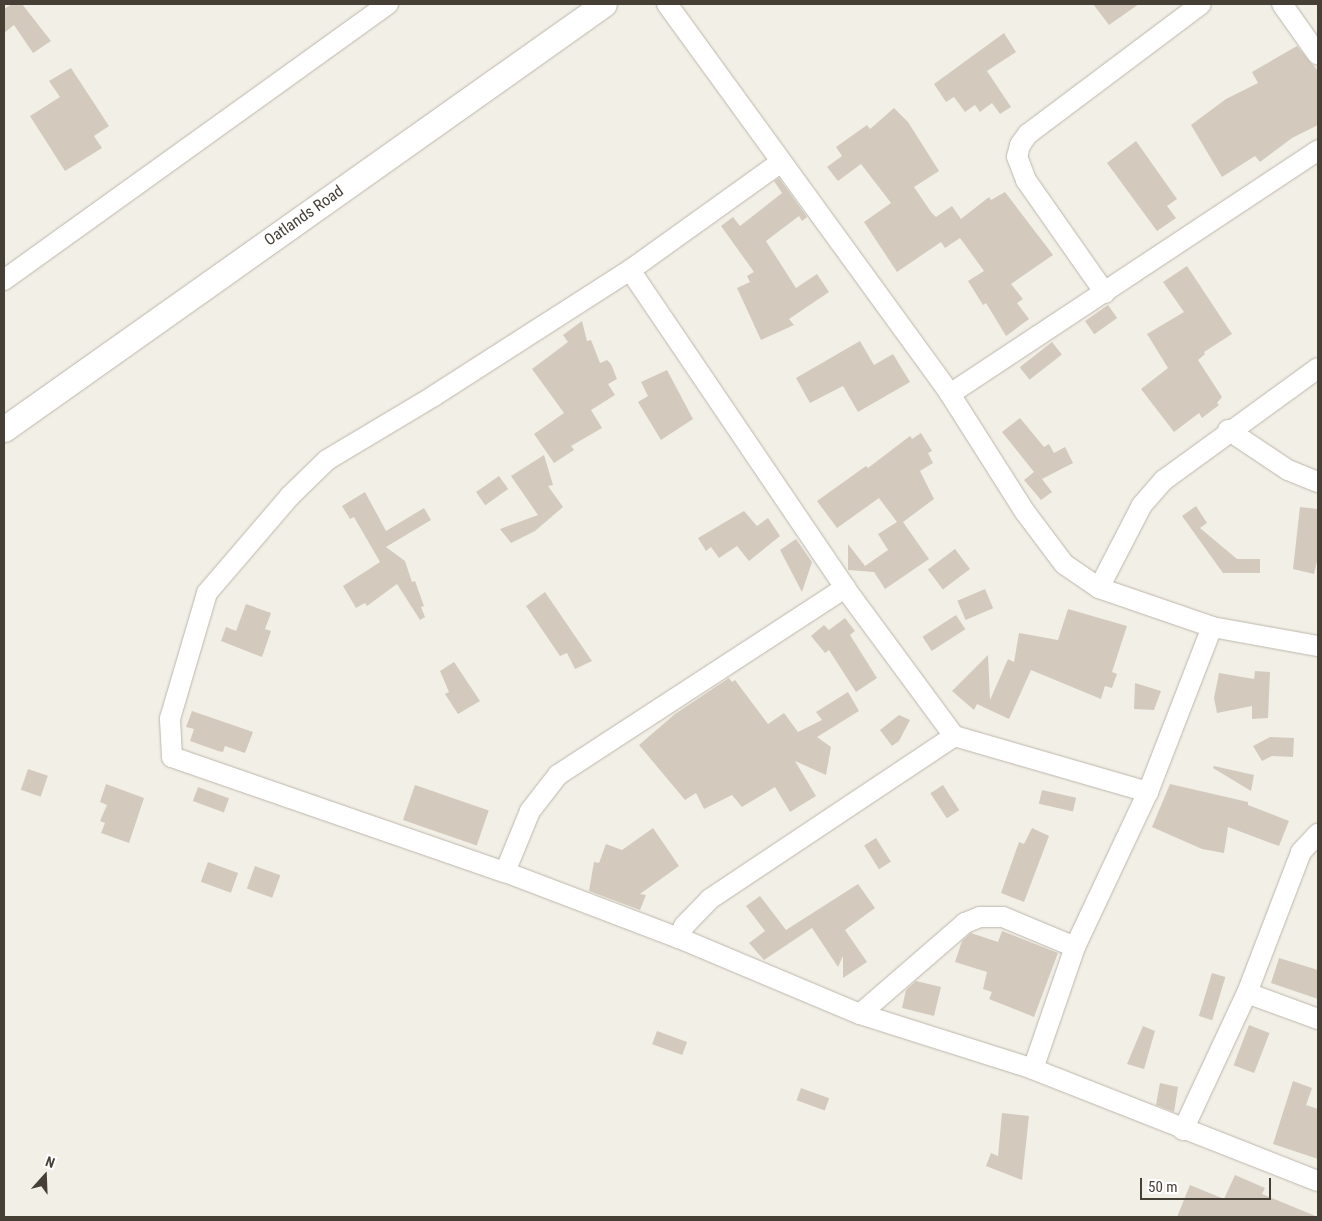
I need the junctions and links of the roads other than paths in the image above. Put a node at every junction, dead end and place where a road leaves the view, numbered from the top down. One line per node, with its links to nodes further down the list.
1 (388, 4): 10 (street)
2 (604, 4): 14 (street, Oatlands Road)
3 (667, 4): 8 (street)
4 (1201, 4): 11 (street)
5 (1282, 4): 6 (street)
6 (1318, 55)
7 (1318, 150): 11 (street)
8 (781, 162): 9 (street); 13 (street)
9 (630, 270): 17 (street); 24 (street)
10 (4, 280)
11 (1105, 293): 13 (street)
12 (1318, 368): 15 (street)
13 (950, 394): 18 (street)
14 (4, 429)
15 (1228, 430): 16 (street); 18 (street)
16 (1318, 482)
17 (845, 588): 21 (street); 24 (street)
18 (1099, 588): 19 (street)
19 (1212, 627): 20 (street); 22 (street)
20 (1318, 646)
21 (954, 736): 22 (street); 25 (street)
22 (1148, 792): 26 (street)
23 (1318, 834): 27 (street)
24 (505, 872): 25 (street)
25 (679, 938): 28 (street)
26 (1075, 947): 28 (street); 30 (street)
27 (1248, 993): 29 (street); 31 (street)
28 (860, 1014): 30 (street)
29 (1318, 1019)
30 (1033, 1069): 31 (street)
31 (1183, 1130): 32 (street)
32 (1318, 1181)

